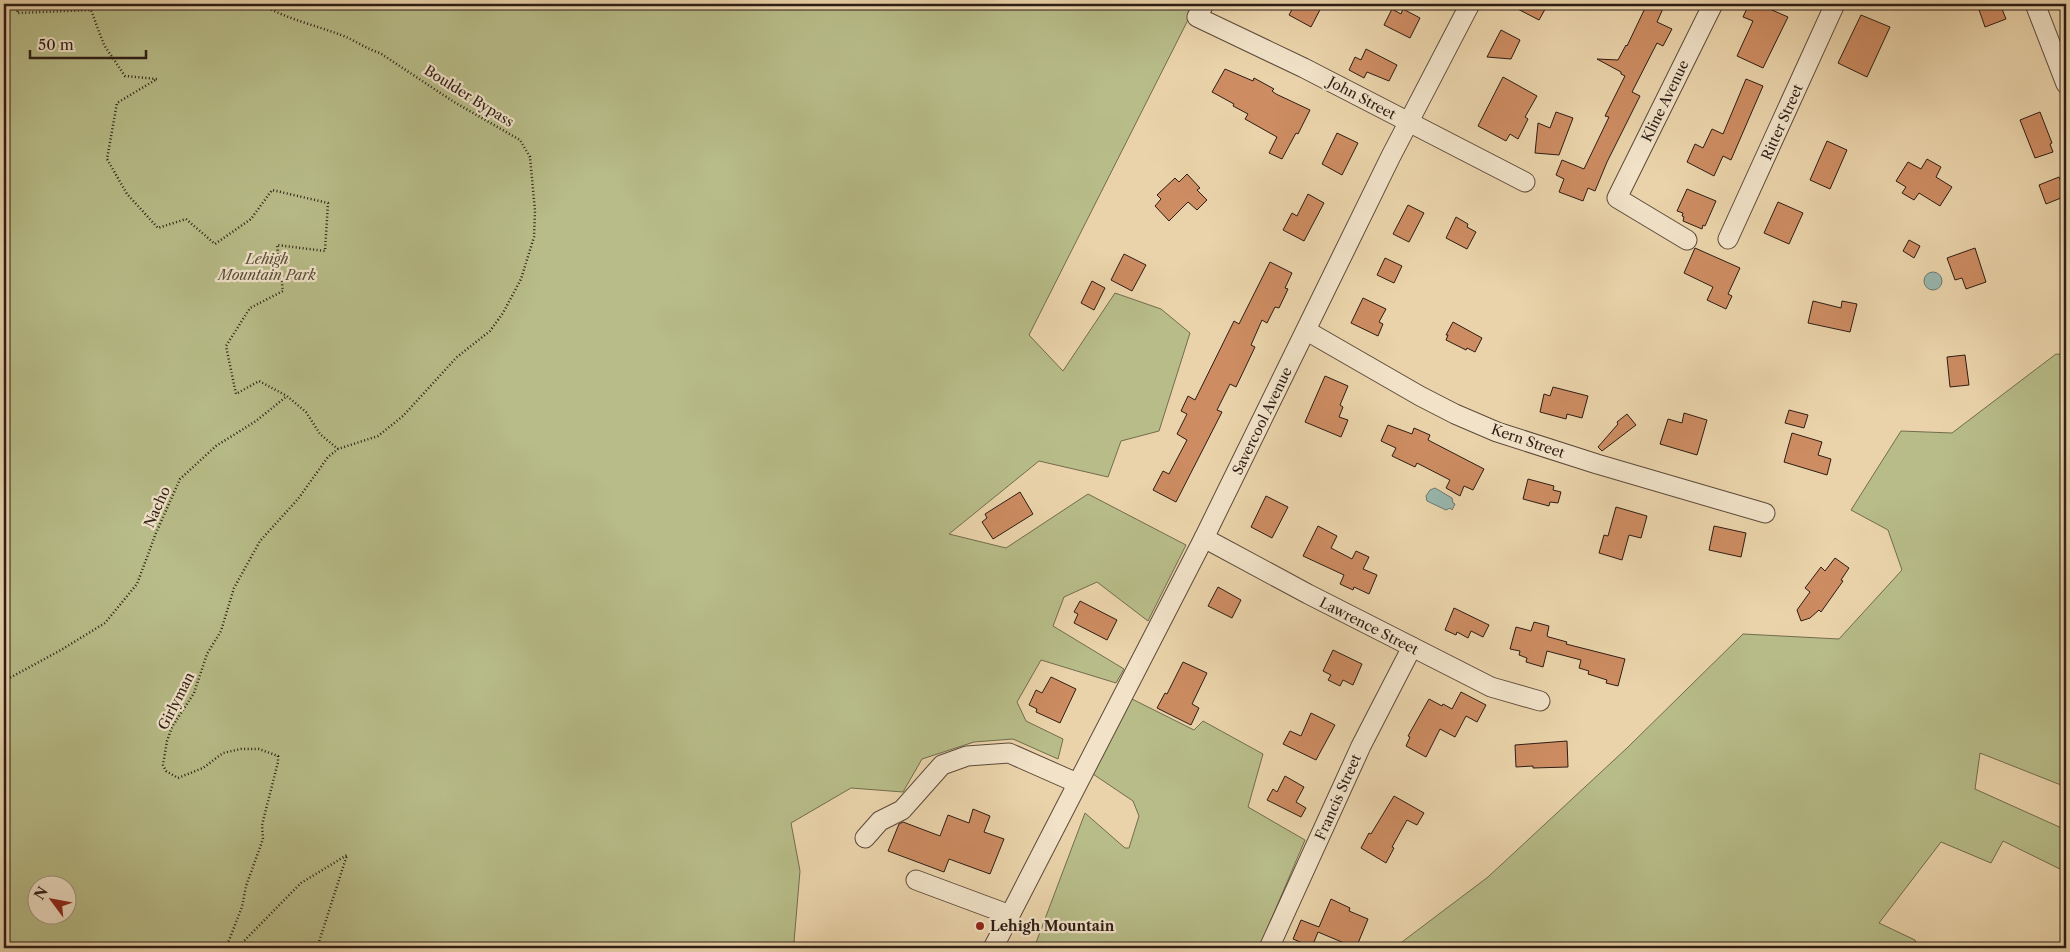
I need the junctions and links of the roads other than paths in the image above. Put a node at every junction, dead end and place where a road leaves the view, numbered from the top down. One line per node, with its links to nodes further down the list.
1 (1470, 4): 7 (street, Savercool Avenue)
2 (1713, 4): 9 (street, Kline Avenue)
3 (1835, 4): 10 (street, Ritter Street)
4 (2035, 4): 6 (street)
5 (1201, 10): 7 (street, John Street)
6 (2066, 84)
7 (1409, 122): 8 (street, John Street); 11 (street, Savercool Avenue)
8 (1525, 182)
9 (1687, 240)
10 (1728, 240)
11 (1307, 331): 12 (street, Kern Street); 13 (street, Savercool Avenue)
12 (1765, 513)
13 (1204, 538): 14 (street, Lawrence Street); 16 (street, Savercool Avenue)
14 (1412, 647): 15 (street, Lawrence Street); 21 (street, Francis Street)
15 (1540, 701)
16 (1077, 783): 17 (street); 19 (street, Savercool Avenue)
17 (865, 838)
18 (916, 880): 19 (street)
19 (1010, 915): 20 (street, Savercool Avenue)
20 (993, 948)
21 (1270, 948)

